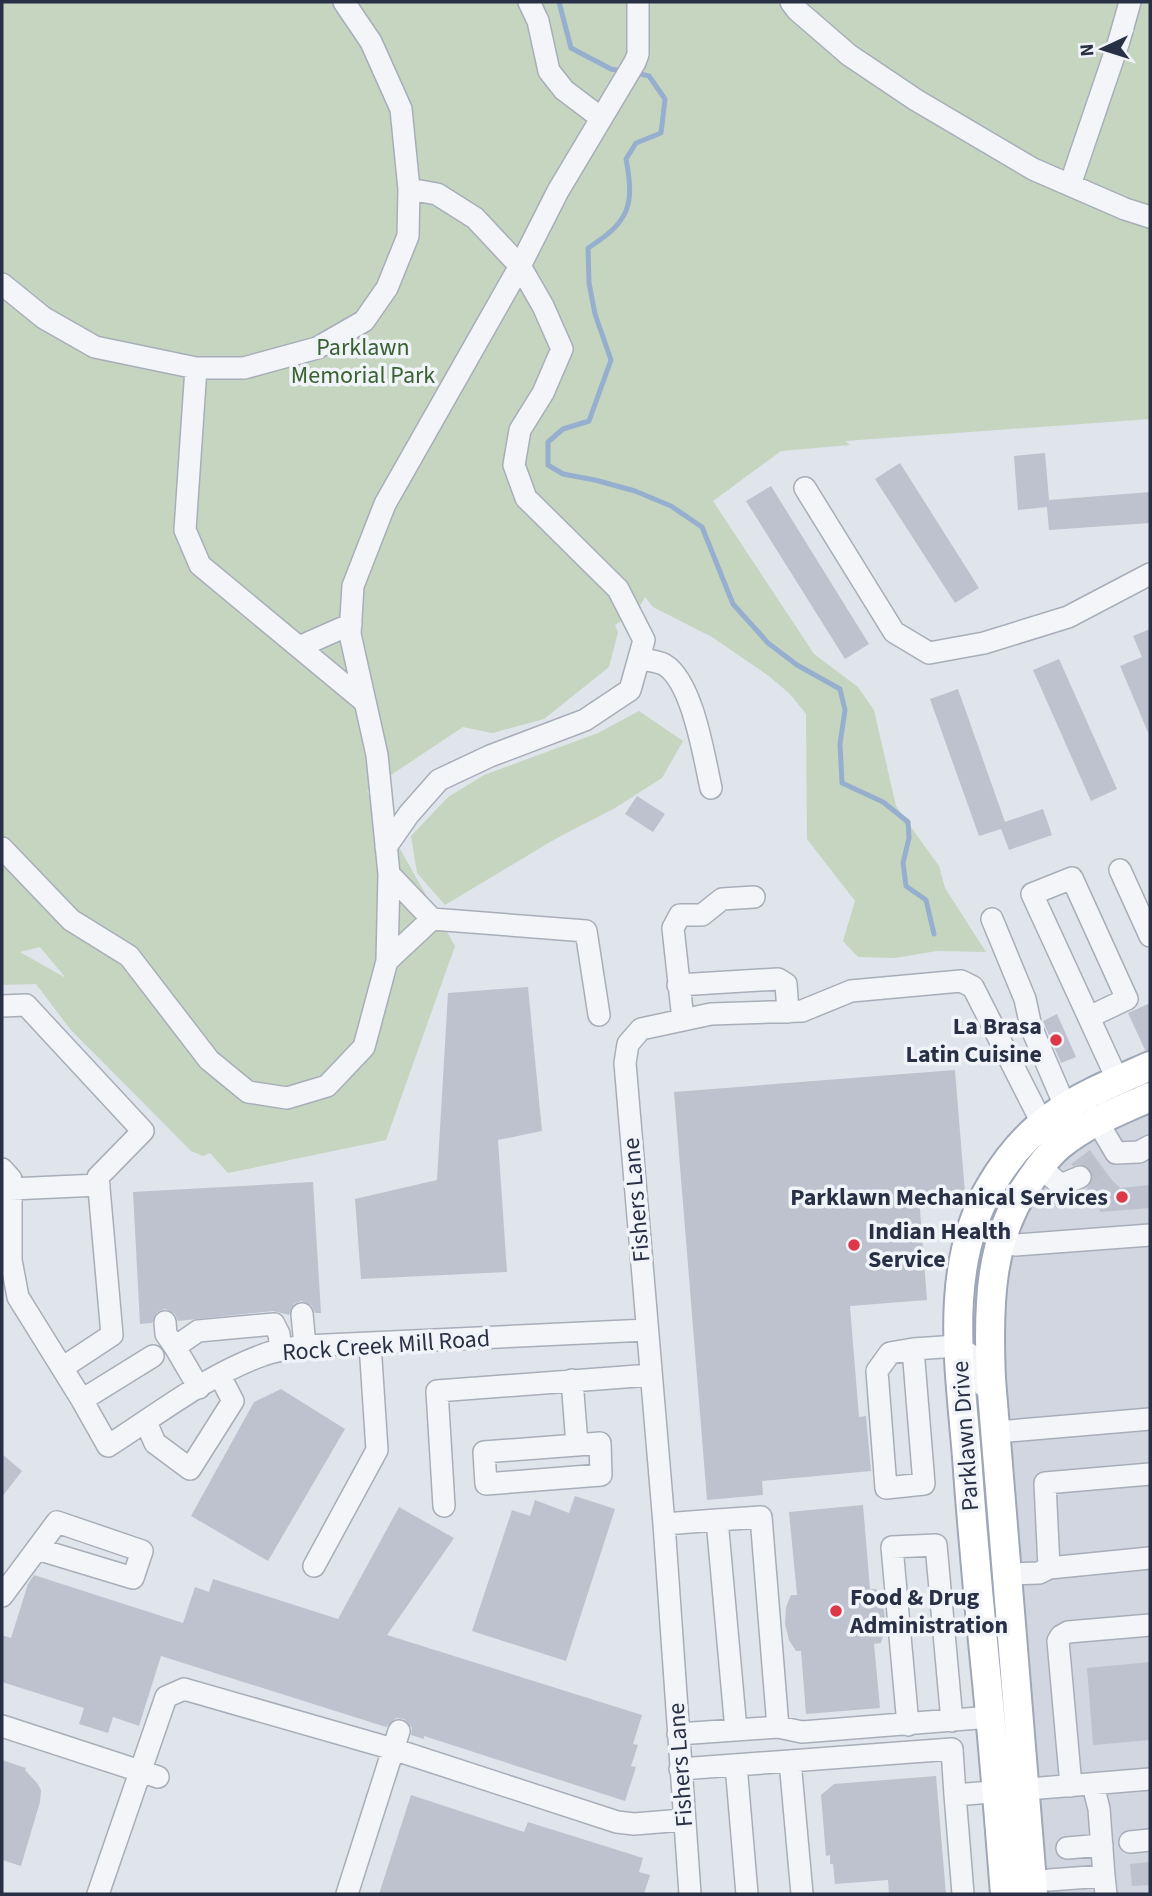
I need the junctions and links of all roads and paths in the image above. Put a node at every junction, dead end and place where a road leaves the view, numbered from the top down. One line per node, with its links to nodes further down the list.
1 (345, 2): 8 (street)
2 (529, 2): 6 (street)
3 (638, 2): 6 (street)
4 (791, 2): 7 (street)
5 (1130, 2): 7 (street)
6 (601, 118): 10 (street)
7 (1070, 185): 9 (street)
8 (409, 189): 10 (street); 12 (street)
9 (1150, 217)
10 (520, 266): 15 (street); 17 (street)
11 (2, 284): 12 (street)
12 (196, 368): 16 (street)
13 (805, 488): 14 (street)
14 (1150, 574)
15 (351, 624): 16 (street); 18 (street)
16 (299, 647): 18 (street)
17 (639, 659): 19 (street); 20 (street)
18 (365, 702): 20 (street)
19 (711, 788)
20 (386, 847): 24 (street)
21 (2, 848): 22 (street)
22 (11, 864): 29 (street)
23 (1120, 870): 28 (street)
24 (389, 874): 26 (street); 29 (street)
25 (754, 897): 30 (street)
26 (432, 919): 29 (street); 33 (street)
27 (992, 919): 39 (street)
28 (1150, 936)
29 (387, 961)
30 (678, 985): 32 (street); 35 (street)
31 (2, 1006): 48 (street)
32 (788, 1012): 35 (street, Fishers Lane); 41 (street, Fishers Lane)
33 (599, 1015)
34 (1089, 1017): 34 (street); 37 (street)
35 (683, 1020): 54 (street, Fishers Lane)
36 (1150, 1066): 37 (main road, Parklawn Drive)
37 (1118, 1080): 39 (main road, Parklawn Drive)
38 (1150, 1097): 40 (main road, Parklawn Drive)
39 (1065, 1105): 41 (main road, Parklawn Drive)
40 (1097, 1121): 42 (main road, Parklawn Drive); 43 (street)
41 (1042, 1123): 42 (street, Fishers Lane); 44 (main road, Parklawn Drive)
42 (1059, 1146): 46 (main road, Parklawn Drive)
43 (1150, 1146)
44 (1004, 1165): 46 (street); 57 (main road, Parklawn Drive)
45 (2, 1169): 49 (street)
46 (1034, 1174): 47 (street); 70 (main road, Parklawn Drive)
47 (1080, 1177)
48 (99, 1185): 49 (street); 62 (street)
49 (11, 1189): 62 (street)
50 (1150, 1235): 51 (street)
51 (1015, 1245)
52 (302, 1314): 56 (street)
53 (165, 1322): 58 (street)
54 (647, 1330): 55 (street, Rock Creek Mill Road); 63 (street, Fishers Lane)
55 (370, 1344): 56 (street, Rock Creek Mill Road); 78 (street)
56 (305, 1346): 60 (street, Rock Creek Mill Road)
57 (958, 1346): 59 (street); 70 (street); 83 (main road, Parklawn Drive)
58 (175, 1347): 60 (street); 66 (street)
59 (913, 1349): 59 (street)
60 (281, 1350): 64 (street, Rock Creek Mill Road)
61 (153, 1356): 67 (street)
62 (62, 1368): 67 (street)
63 (651, 1375): 65 (street); 75 (street, Fishers Lane)
64 (220, 1376): 66 (street, Rock Creek Mill Road); 69 (street)
65 (572, 1380): 71 (street); 73 (street)
66 (199, 1388): 69 (street, Rock Creek Mill Road)
67 (82, 1400): 69 (street, Rock Creek Mill Road)
68 (1150, 1419): 70 (street)
69 (146, 1422)
70 (1001, 1424): 80 (main road, Parklawn Drive)
71 (577, 1445): 71 (street)
72 (1150, 1474): 79 (street)
73 (444, 1506)
74 (717, 1520): 75 (street); 87 (street); 88 (street)
75 (664, 1524): 89 (street, Fishers Lane)
76 (37, 1549): 81 (street)
77 (1150, 1558): 79 (street)
78 (314, 1566)
79 (1049, 1568): 80 (street)
80 (1007, 1574): 98 (main road, Parklawn Drive)
81 (2, 1596)
82 (1150, 1625): 97 (street)
83 (991, 1717): 84 (street); 98 (main road, Parklawn Drive)
84 (952, 1721): 85 (street); 85 (street)
85 (908, 1725): 87 (street)
86 (2, 1726): 94 (street)
87 (778, 1727): 88 (street)
88 (736, 1730): 89 (street)
89 (678, 1734): 93 (street, Fishers Lane)
90 (396, 1740): 94 (street); 100 (street); 106 (street)
91 (790, 1761): 92 (street); 99 (street); 110 (street)
92 (736, 1765): 93 (street); 109 (street)
93 (680, 1769): 100 (street, Fishers Lane)
94 (149, 1774): 105 (street)
95 (1150, 1779): 96 (street)
96 (1093, 1784): 97 (street); 101 (street)
97 (1071, 1787): 98 (street)
98 (1011, 1791): 99 (street); 104 (main road, Parklawn Drive); 112 (main road, Parklawn Drive)
99 (955, 1796): 111 (street)
100 (683, 1820): 107 (street, Fishers Lane)
101 (1102, 1845): 102 (street); 103 (street)
102 (1067, 1848)
103 (1105, 1885): 104 (street)
104 (1041, 1887)
105 (98, 1894)
106 (347, 1894)
107 (690, 1894)
108 (740, 1894): 109 (street)
109 (747, 1894)
110 (802, 1894)
111 (963, 1894)
112 (1005, 1894)

